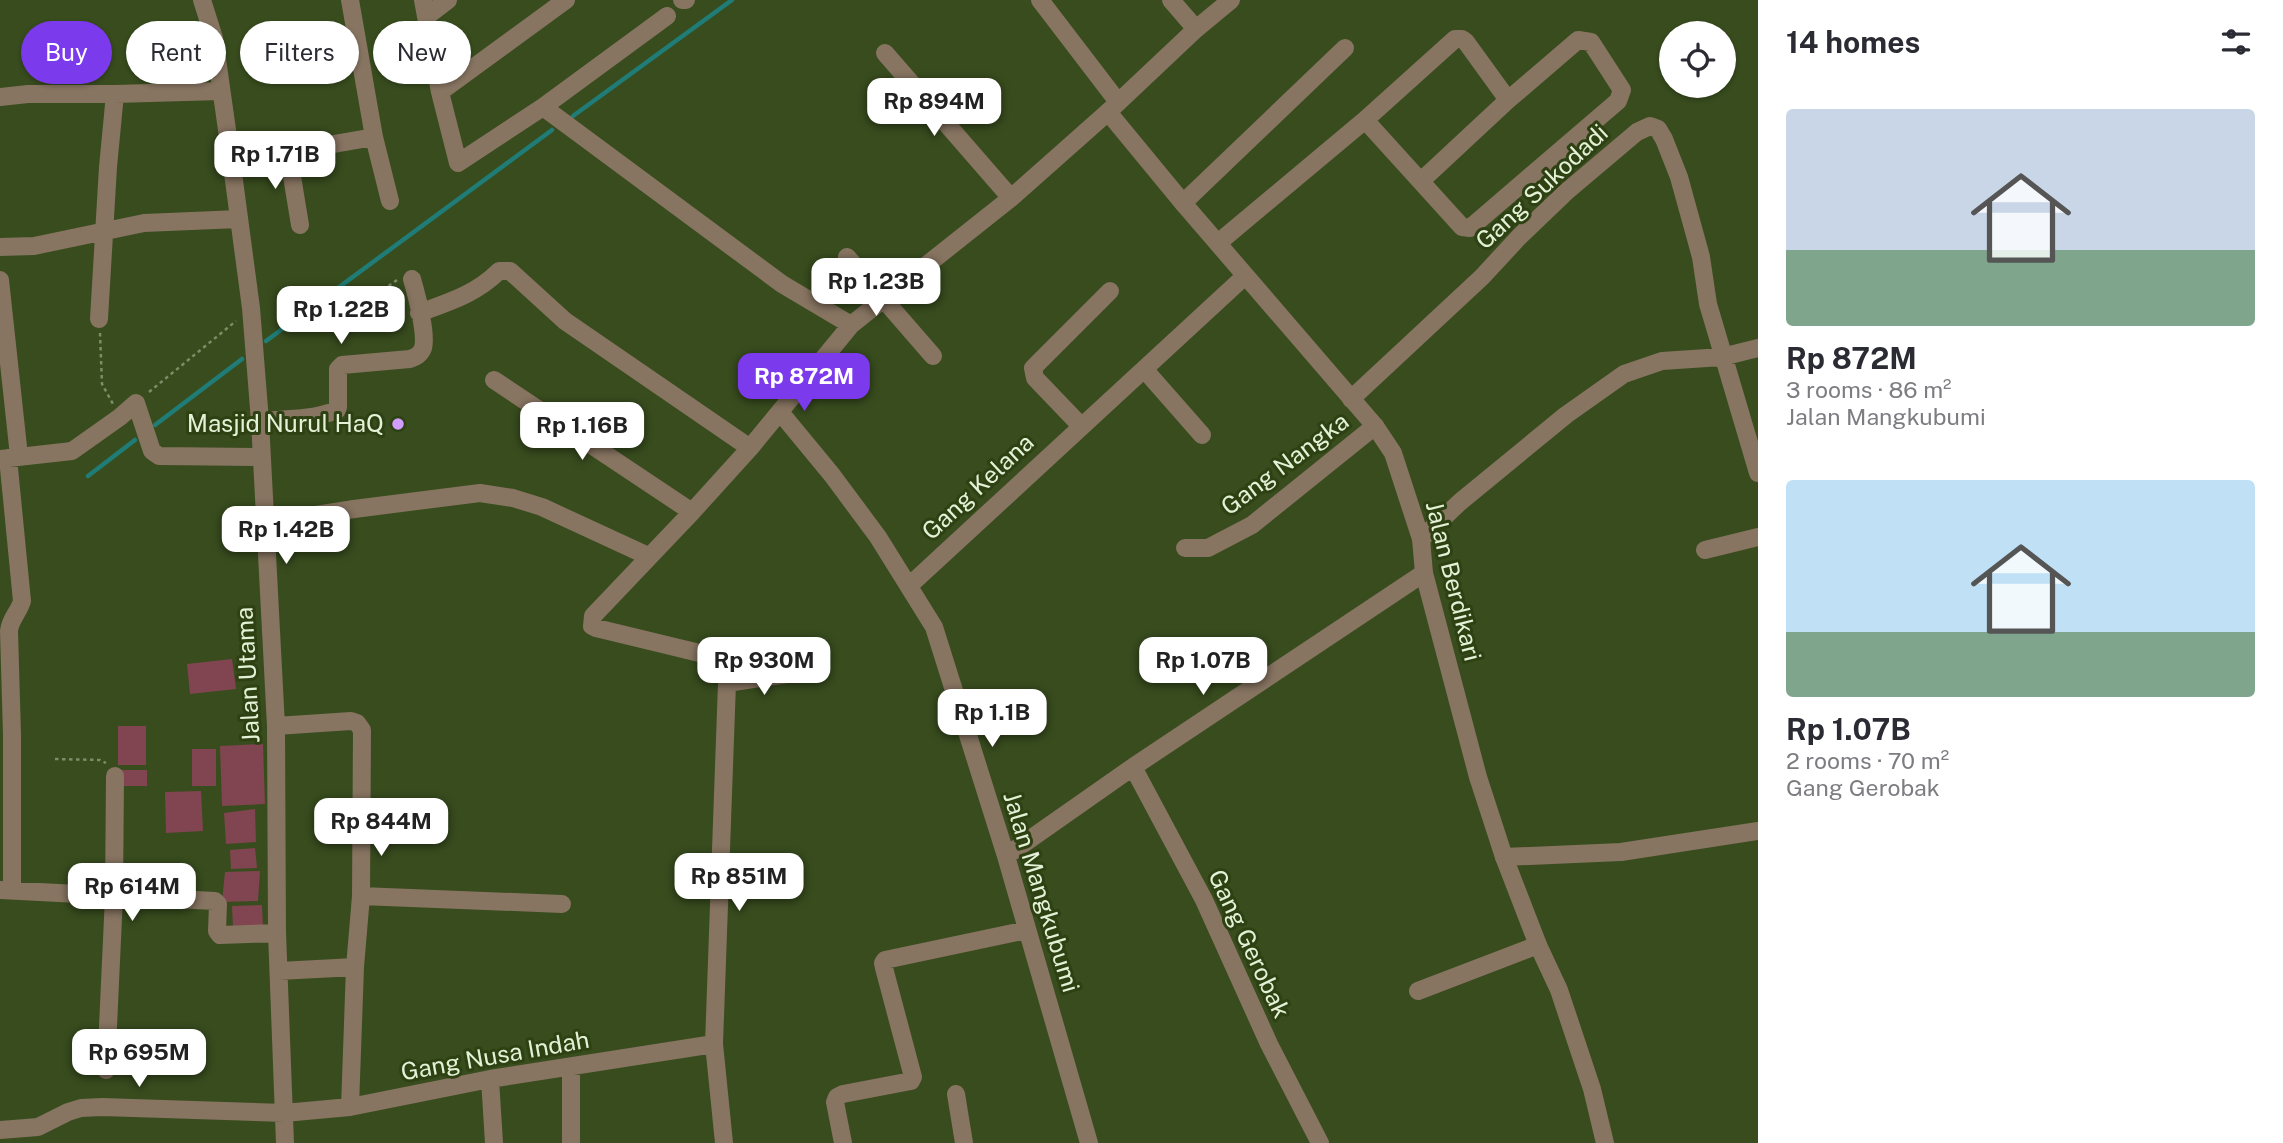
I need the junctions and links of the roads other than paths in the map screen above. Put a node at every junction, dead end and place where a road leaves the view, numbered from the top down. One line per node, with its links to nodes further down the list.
1 (202, 0): 13 (street, Jalan Utama)
2 (349, 0): 21 (street)
3 (448, 0): 8 (street)
4 (566, 0): 14 (street)
5 (1040, 0): 19 (street, Jalan Berdikari)
6 (1171, 0): 10 (street)
7 (1231, 0): 10 (street)
8 (425, 8): 14 (street)
9 (667, 16): 18 (street)
10 (1196, 29): 19 (street)
11 (1345, 48): 27 (street)
12 (886, 53): 25 (street)
13 (221, 91): 15 (street); 23 (street, Jalan Utama)
14 (440, 92): 18 (street)
15 (114, 94): 16 (street); 30 (street)
16 (0, 97)
17 (1508, 100): 20 (street); 24 (street); 24 (street)
18 (543, 107): 41 (street)
19 (1113, 107): 25 (street); 27 (street, Jalan Berdikari)
20 (1365, 120): 24 (street); 31 (street)
21 (374, 137): 22 (street); 26 (street)
22 (288, 152): 23 (street); 29 (street)
23 (232, 158): 28 (street, Jalan Utama)
24 (1421, 181)
25 (1011, 198): 38 (street)
26 (390, 201)
27 (1183, 203): 31 (street, Jalan Berdikari)
28 (239, 219): 30 (street); 49 (street, Jalan Utama)
29 (300, 225)
30 (104, 230): 32 (street); 40 (street)
31 (1218, 243): 34 (street, Jalan Berdikari)
32 (0, 247)
33 (847, 257): 38 (street)
34 (1245, 276): 45 (street, Gang Kelana); 47 (street, Jalan Berdikari)
35 (412, 279): 39 (street)
36 (0, 280): 55 (street)
37 (1110, 291): 50 (street)
38 (884, 298): 41 (street); 43 (street)
39 (419, 313): 49 (street); 53 (street)
40 (99, 319)
41 (851, 325): 48 (street)
42 (1758, 348): 44 (street)
43 (933, 356)
44 (1722, 357): 47 (street, Gang Sukodadi); 56 (street); 60 (street)
45 (1144, 369): 50 (street, Gang Kelana); 52 (street)
46 (494, 380): 57 (street)
47 (1351, 398): 51 (street, Jalan Berdikari)
48 (780, 412): 53 (street); 65 (street, Jalan Mangkubumi)
49 (260, 421): 54 (street, Jalan Utama)
50 (1081, 426): 65 (street, Gang Kelana)
51 (1375, 426): 60 (street, Jalan Berdikari); 61 (street, Gang Nangka)
52 (1202, 435)
53 (750, 448): 57 (street)
54 (260, 457): 55 (street); 58 (street, Jalan Utama)
55 (9, 458): 74 (street)
56 (1758, 473)
57 (692, 512): 63 (street)
58 (264, 523): 63 (street); 68 (street, Jalan Utama)
59 (1758, 537): 62 (street)
60 (1420, 539): 64 (street, Jalan Berdikari)
61 (1185, 548)
62 (1705, 550)
63 (648, 556): 67 (street)
64 (1424, 573): 69 (street); 73 (street, Jalan Berdikari)
65 (909, 585): 72 (street, Jalan Mangkubumi)
66 (794, 673): 67 (street)
67 (727, 684): 84 (street)
68 (276, 726): 76 (street); 79 (street, Jalan Utama)
69 (1133, 767): 72 (street); 99 (street, Gang Gerobak)
70 (115, 776): 75 (street)
71 (1758, 831): 73 (street)
72 (1006, 856): 78 (street, Jalan Mangkubumi)
73 (1504, 857): 80 (street, Jalan Berdikari)
74 (6, 890): 75 (street)
75 (114, 896): 79 (street); 86 (street)
76 (361, 896): 77 (street); 81 (street)
77 (562, 904)
78 (1027, 930): 96 (street); 98 (street, Jalan Mangkubumi)
79 (277, 933): 82 (street, Jalan Utama)
80 (1538, 945): 83 (street); 100 (street, Jalan Berdikari)
81 (355, 967): 82 (street); 89 (street)
82 (279, 971): 90 (street, Jalan Utama)
83 (1418, 991)
84 (714, 1044): 85 (street, Gang Nusa Indah); 95 (street)
85 (572, 1067): 87 (street, Gang Nusa Indah); 94 (street)
86 (106, 1070)
87 (491, 1079): 89 (street, Gang Nusa Indah); 93 (street)
88 (956, 1094): 97 (street)
89 (350, 1107): 90 (street, Gang Nusa Indah)
90 (284, 1113): 91 (street, Gang Nusa Indah); 92 (street, Jalan Utama)
91 (0, 1130)
92 (285, 1143)
93 (494, 1143)
94 (571, 1143)
95 (724, 1143)
96 (843, 1143)
97 (964, 1143)
98 (1089, 1143)
99 (1320, 1143)
100 (1605, 1143)

